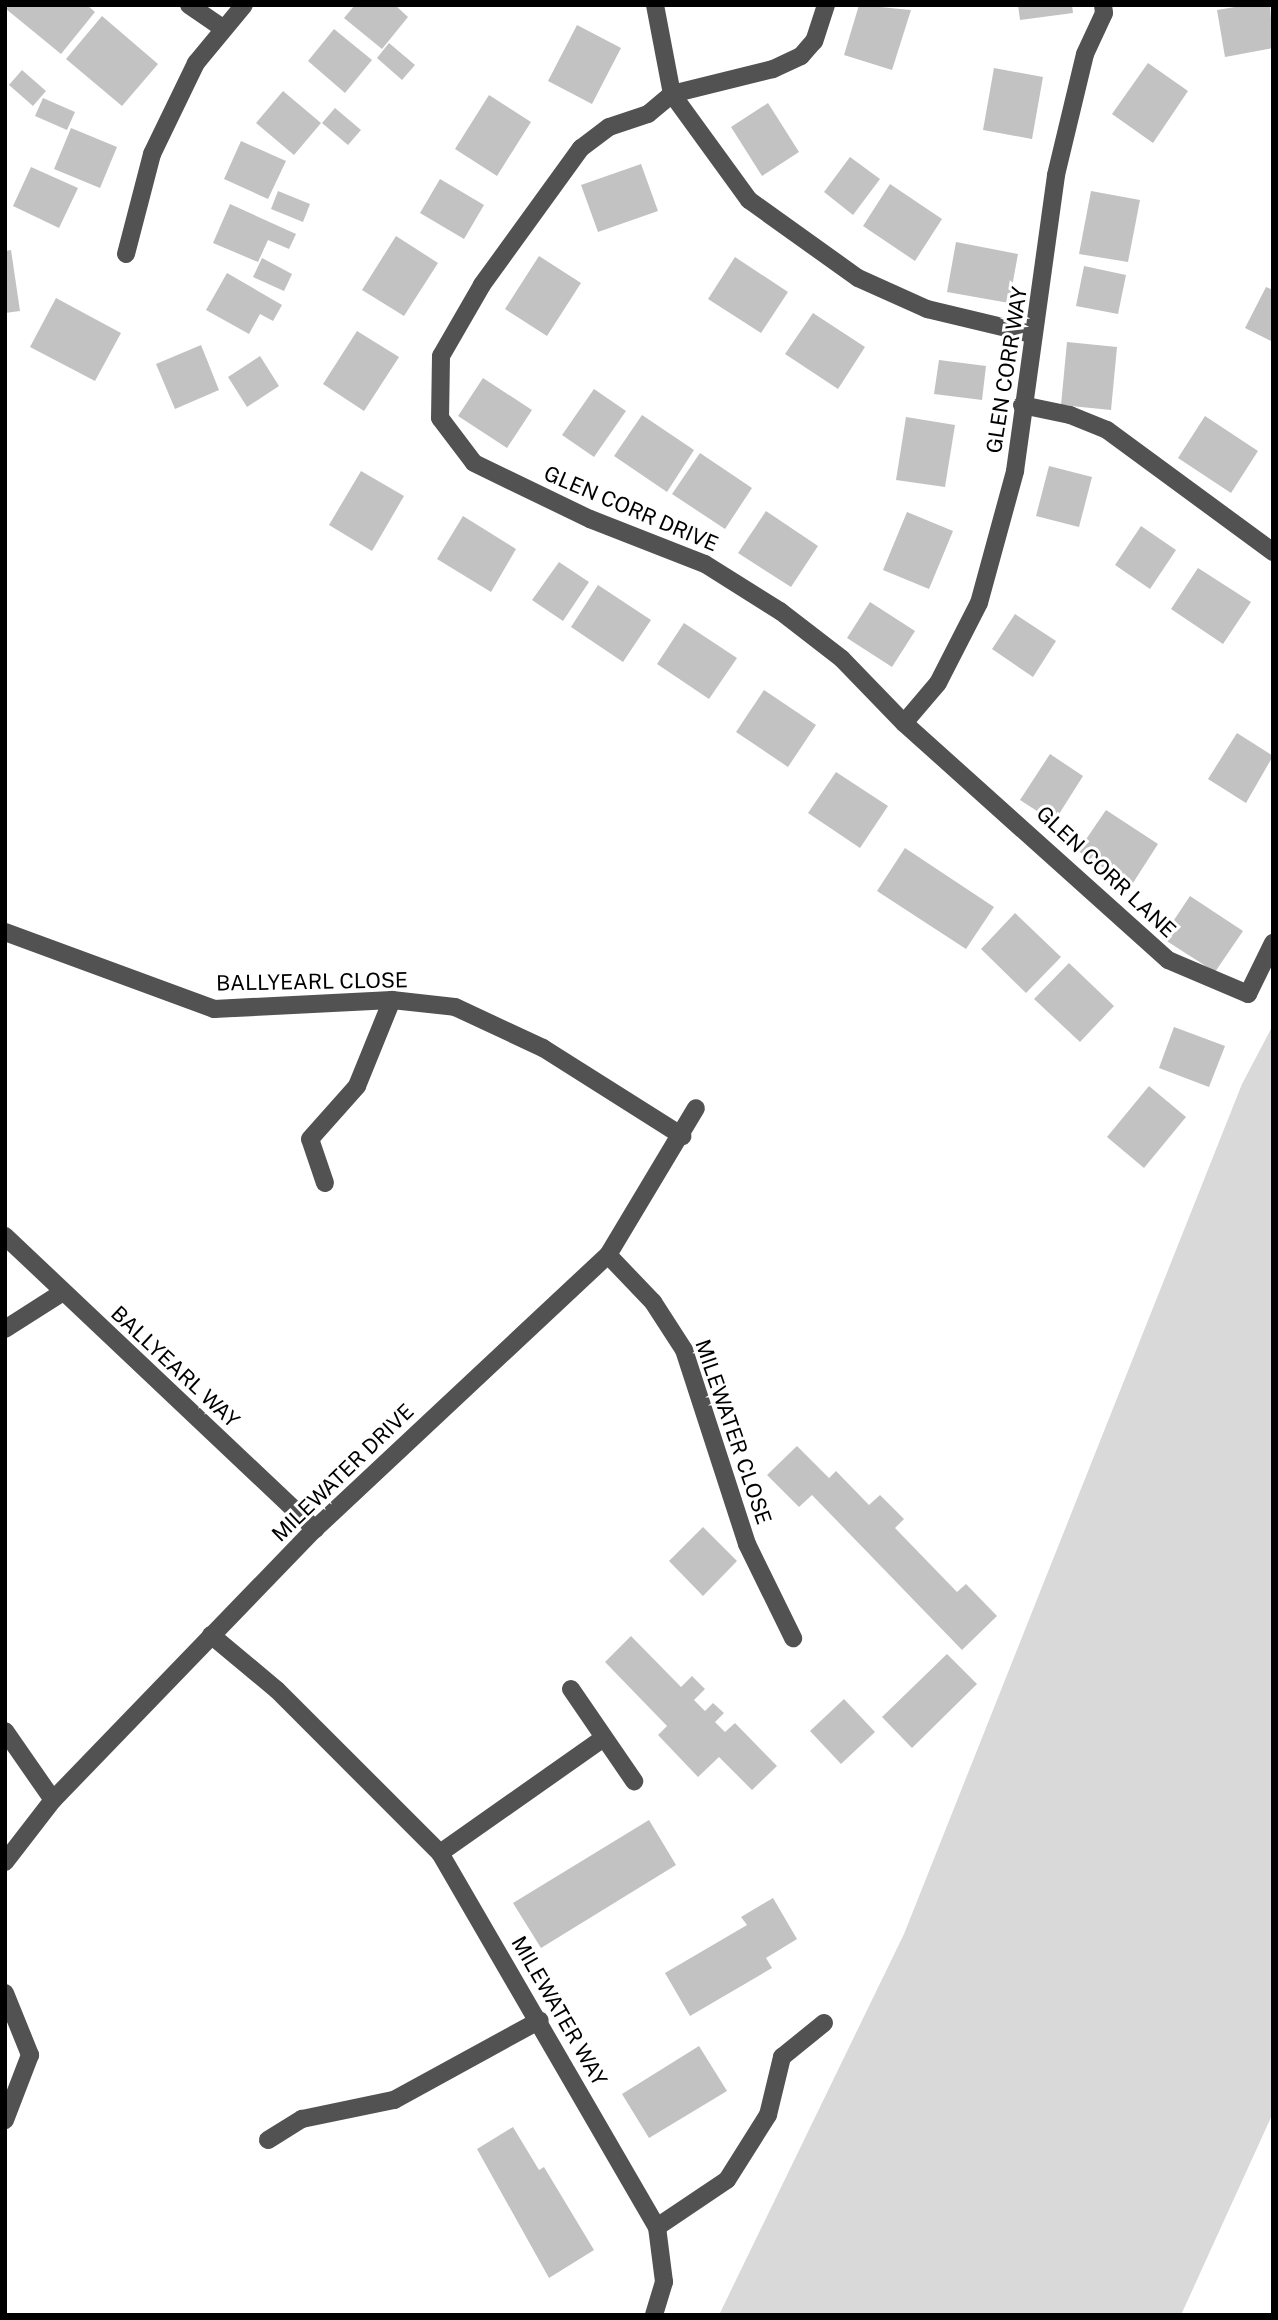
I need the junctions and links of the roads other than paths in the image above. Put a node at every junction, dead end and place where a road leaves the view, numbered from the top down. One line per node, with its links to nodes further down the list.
1 (189, 5): 6 (street)
2 (244, 5): 6 (street)
3 (654, 5): 7 (street)
4 (826, 5): 7 (street)
5 (1107, 8): 9 (street, GLEN CORR WAY)
6 (224, 29): 8 (street)
7 (672, 94): 9 (street); 12 (street, GLEN CORR DRIVE)
8 (126, 254)
9 (1031, 334): 10 (street, GLEN CORR WAY)
10 (1022, 405): 11 (street); 12 (street, GLEN CORR WAY)
11 (1273, 552)
12 (904, 723): 14 (street, GLEN CORR LANE)
13 (5, 932): 15 (street, BALLYEARL CLOSE)
14 (1273, 943)
15 (393, 1000): 17 (street, BALLYEARL CLOSE); 18 (street)
16 (696, 1108): 17 (street, MILEWATER DRIVE)
17 (682, 1136): 20 (street, MILEWATER DRIVE)
18 (325, 1183)
19 (5, 1236): 21 (street, BALLYEARL WAY)
20 (608, 1255): 23 (street, MILEWATER DRIVE); 25 (street, MILEWATER CLOSE)
21 (63, 1292): 22 (street); 23 (street, BALLYEARL WAY)
22 (5, 1329)
23 (315, 1529): 24 (street, MILEWATER DRIVE)
24 (211, 1636): 30 (street, MILEWATER DRIVE); 31 (street, MILEWATER WAY)
25 (793, 1638)
26 (571, 1689): 28 (street)
27 (5, 1731): 30 (street)
28 (602, 1739): 29 (street); 31 (street)
29 (634, 1782)
30 (53, 1800): 32 (street, MILEWATER DRIVE)
31 (440, 1853): 34 (street, MILEWATER WAY)
32 (5, 1862)
33 (5, 1993): 36 (street)
34 (540, 2020): 37 (street); 38 (street, MILEWATER WAY)
35 (824, 2023): 38 (street)
36 (5, 2120)
37 (268, 2140)
38 (657, 2227): 39 (street)
39 (654, 2315)

